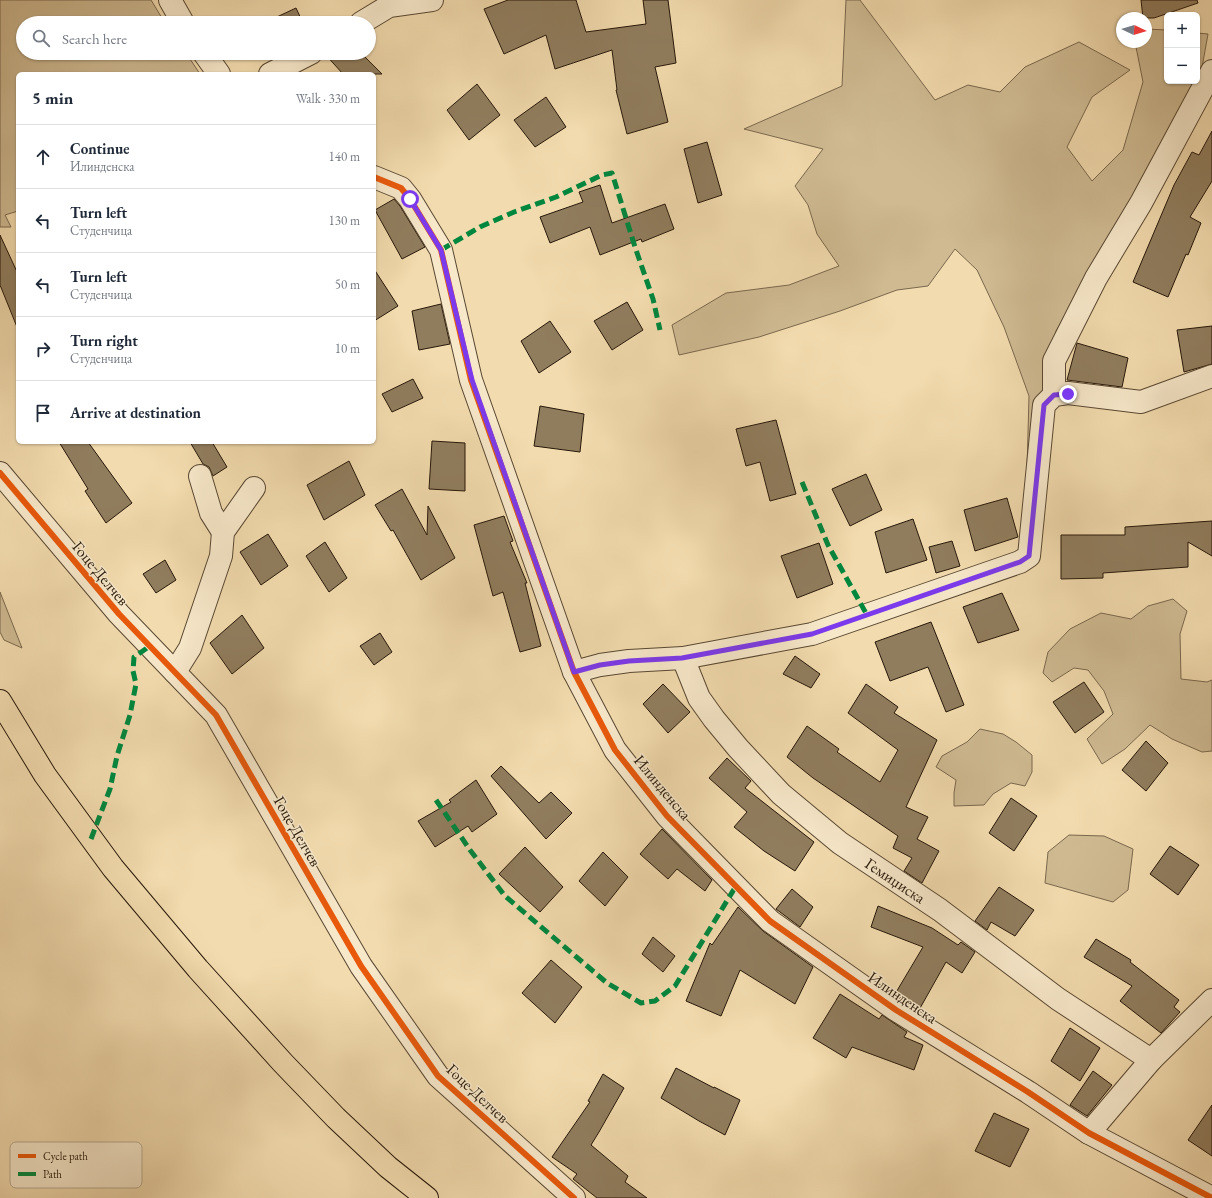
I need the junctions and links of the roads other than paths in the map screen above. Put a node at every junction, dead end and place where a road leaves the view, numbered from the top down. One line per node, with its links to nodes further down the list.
1 (170, 0): 3 (street)
2 (432, 0): 4 (street)
3 (179, 16)
4 (373, 16)
5 (209, 60): 8 (street)
6 (297, 60): 9 (street)
7 (1212, 71): 12 (street)
8 (218, 72)
9 (274, 72)
10 (376, 177): 19 (street, Илинденска)
11 (1212, 376): 12 (street)
12 (1054, 395): 17 (street)
13 (0, 473): 18 (street, Гоце Делчев)
14 (200, 476): 16 (street)
15 (254, 488): 16 (street)
16 (223, 532): 18 (street)
17 (682, 658): 19 (street); 22 (street, Гемиџиска)
18 (174, 672): 25 (street, Гоце Делчев)
19 (574, 672): 23 (street, Илинденска)
20 (0, 701): 24 (main road)
21 (1212, 1000): 22 (street)
22 (1152, 1060): 23 (street)
23 (1089, 1133): 26 (street, Илинденска)
24 (428, 1198)
25 (574, 1198)
26 (1212, 1198)

